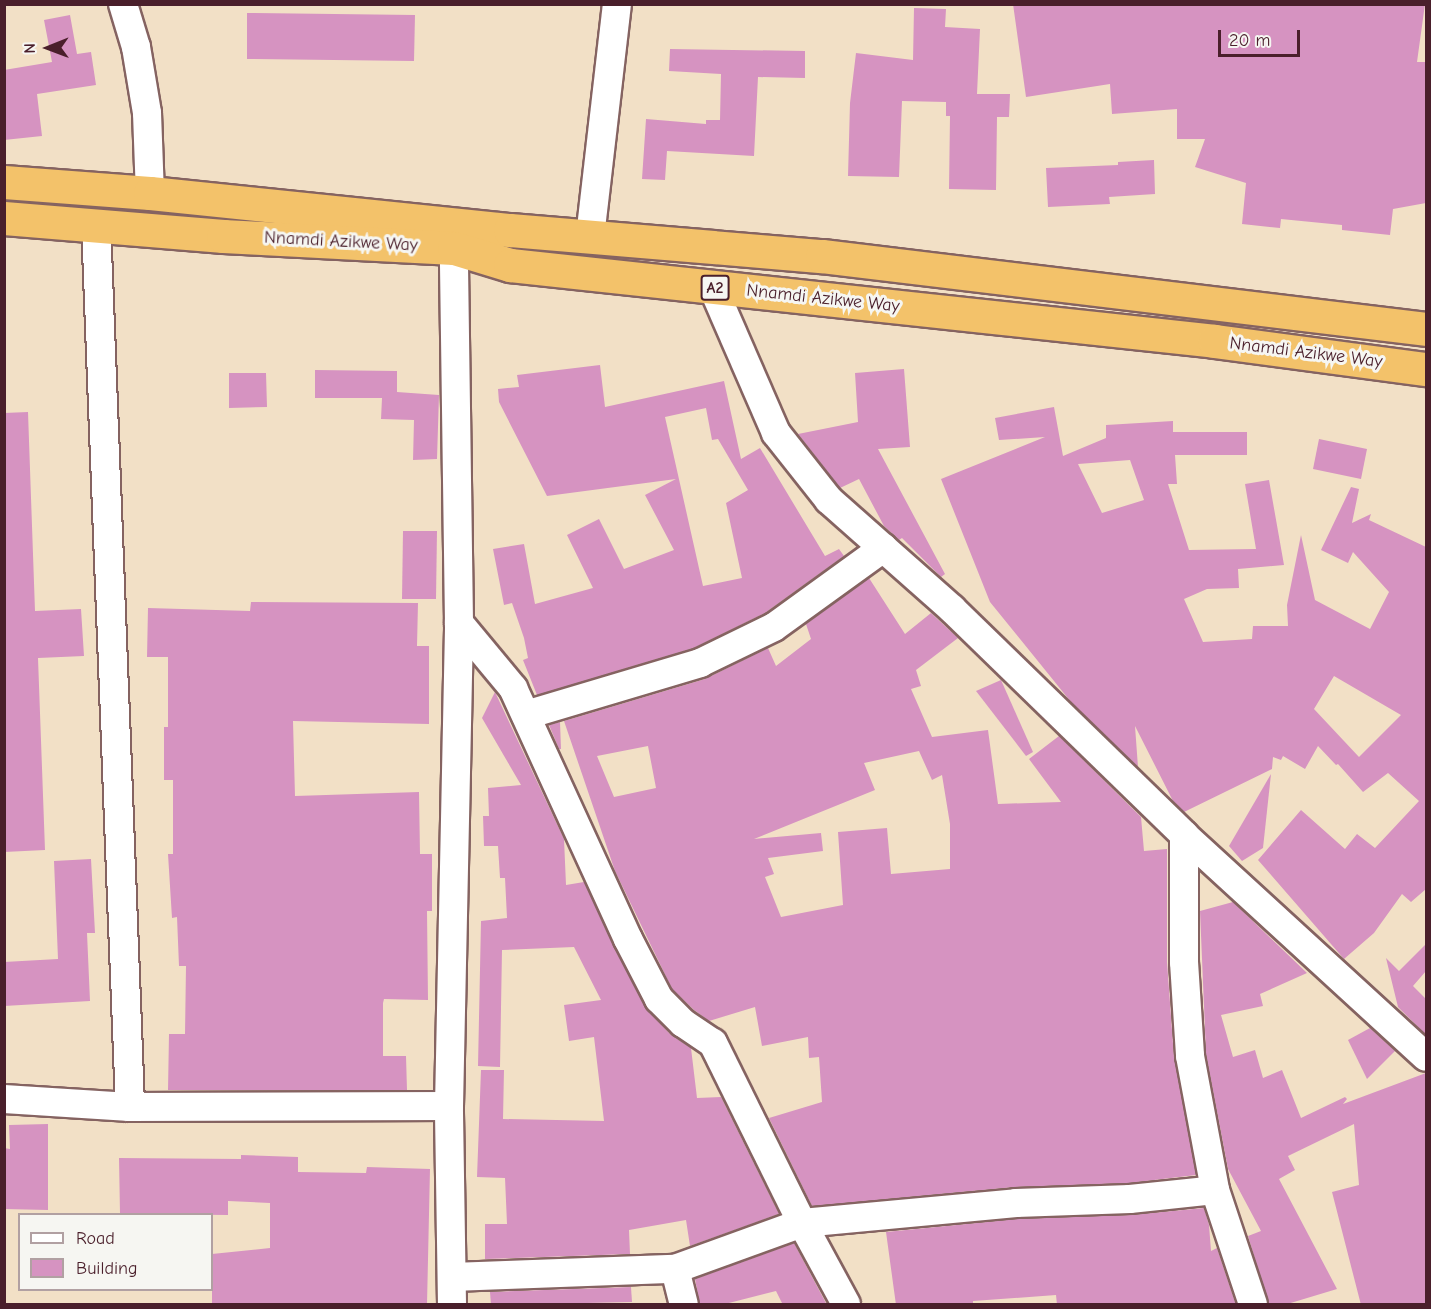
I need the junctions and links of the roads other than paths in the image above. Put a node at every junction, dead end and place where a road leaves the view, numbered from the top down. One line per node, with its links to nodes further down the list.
1 (123, 4): 4 (street)
2 (618, 4): 7 (street)
3 (4, 182): 4 (highway, Nnamdi Azikwe Way / A2)
4 (150, 193): 7 (highway, Nnamdi Azikwe Way / A2)
5 (4, 218): 6 (highway, Nnamdi Azikwe Way / A2)
6 (96, 224): 8 (highway, Nnamdi Azikwe Way / A2); 19 (street)
7 (590, 237): 10 (highway, Nnamdi Azikwe Way / A2)
8 (454, 248): 9 (highway, Nnamdi Azikwe Way / A2); 13 (street)
9 (713, 288): 11 (highway, Nnamdi Azikwe Way / A2); 12 (street)
10 (1426, 329)
11 (1426, 369)
12 (883, 548): 14 (street); 15 (street)
13 (459, 623): 14 (street); 18 (street)
14 (526, 715): 21 (street)
15 (1184, 835): 16 (street); 20 (street)
16 (1426, 1057)
17 (4, 1100): 19 (street)
18 (450, 1106): 19 (street); 23 (street)
19 (130, 1107)
20 (1215, 1190): 21 (street); 27 (street)
21 (802, 1223): 22 (street); 26 (street)
22 (675, 1269): 23 (street); 25 (street)
23 (452, 1277): 24 (street)
24 (452, 1305)
25 (684, 1305)
26 (846, 1305)
27 (1253, 1305)

